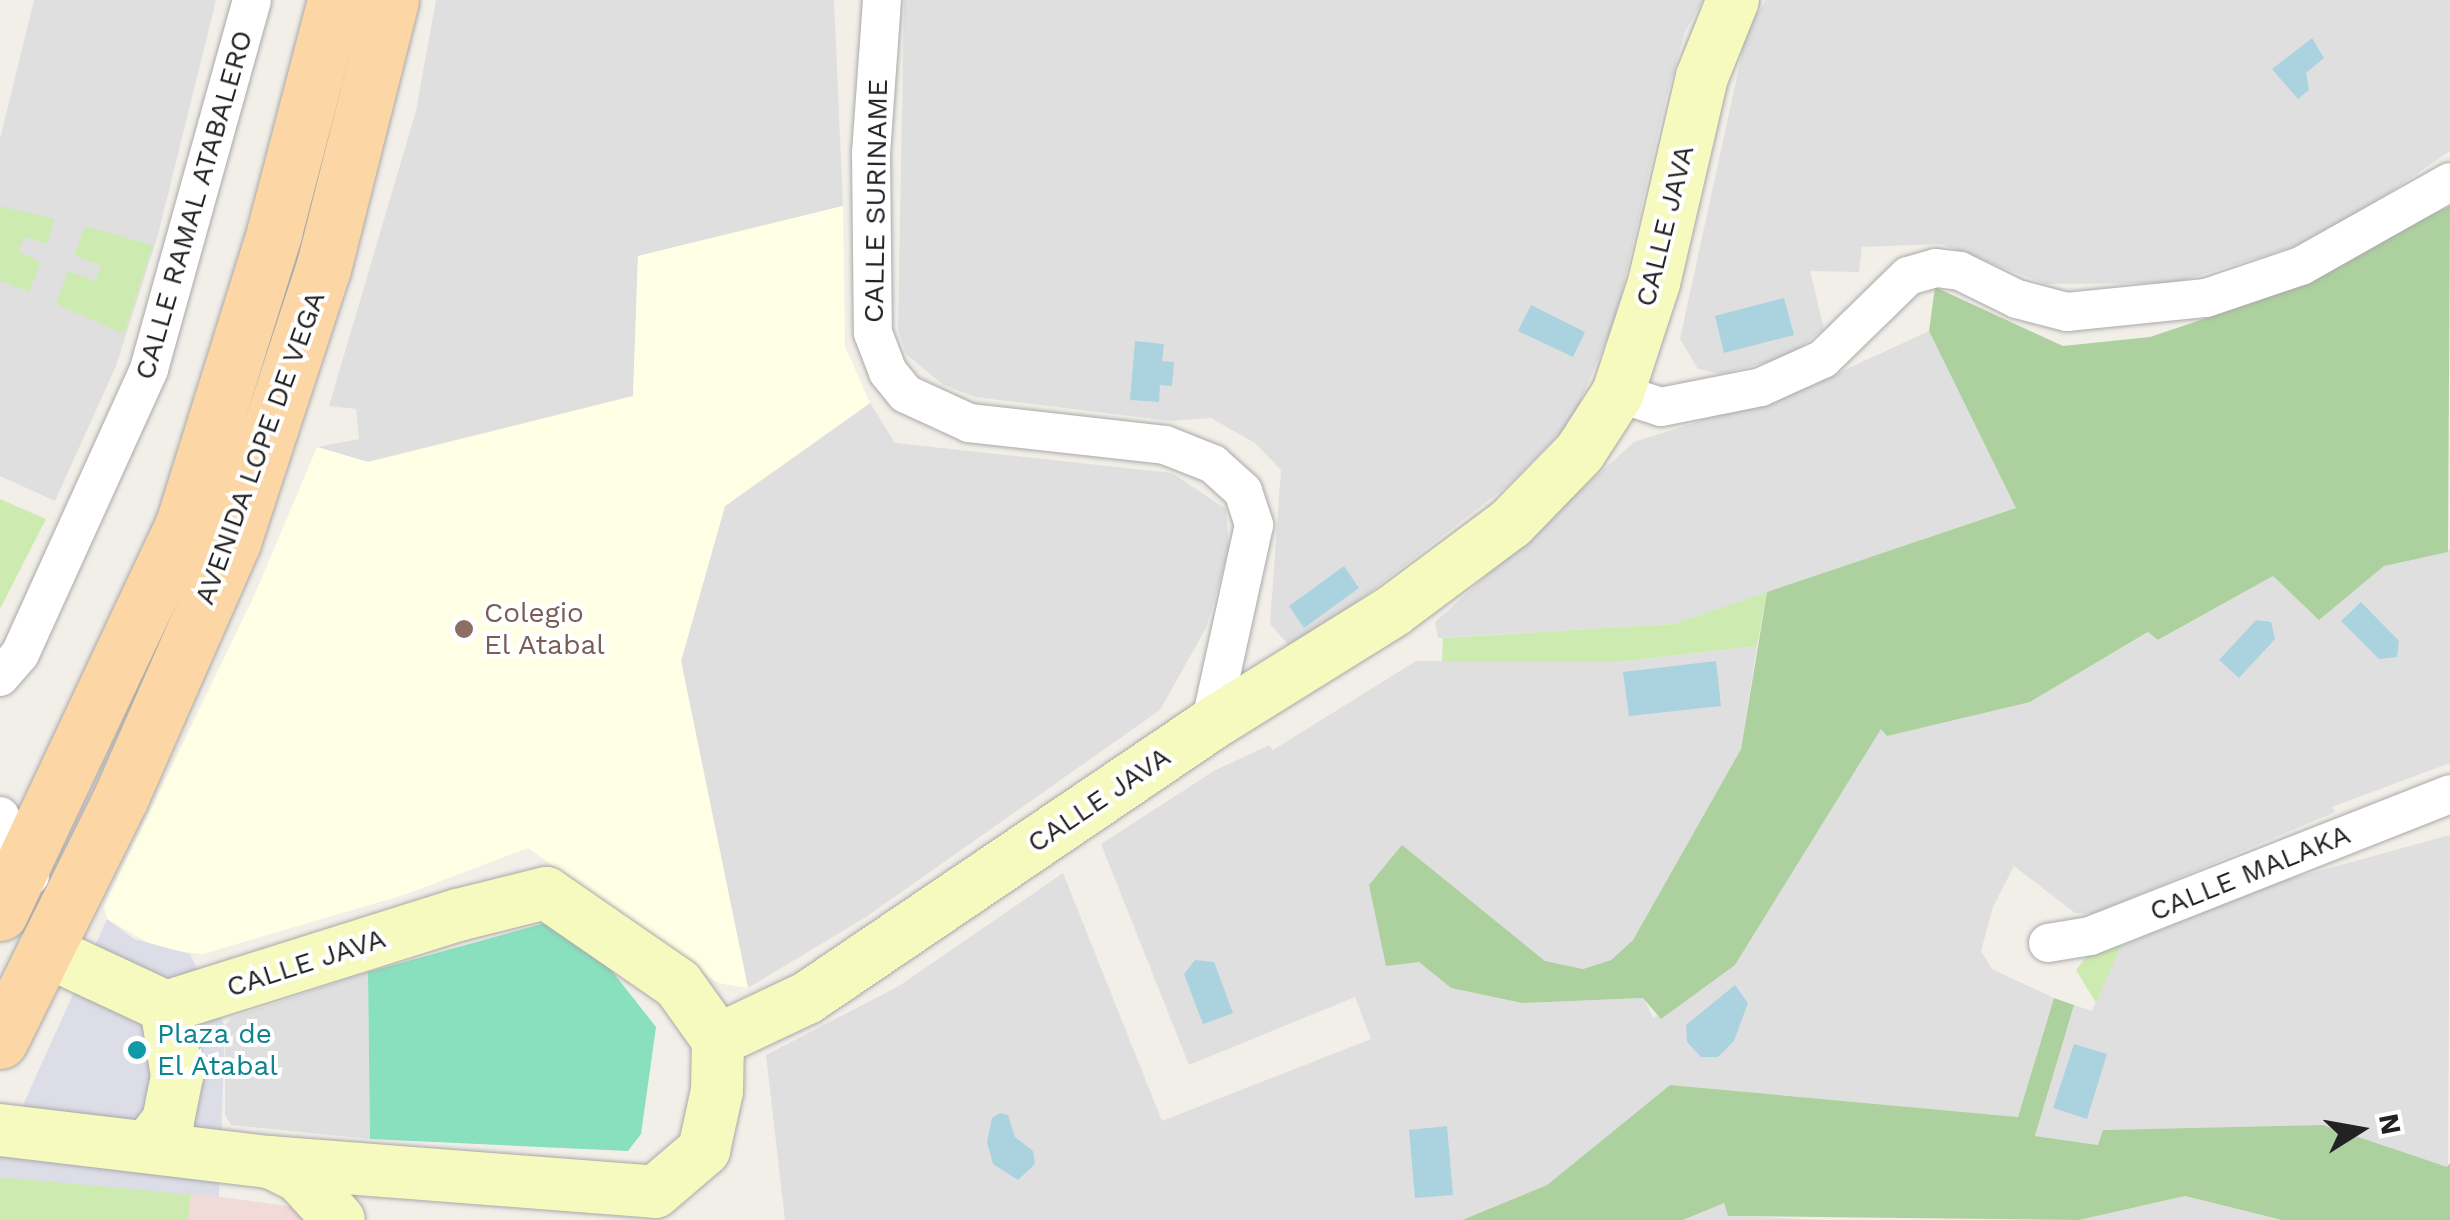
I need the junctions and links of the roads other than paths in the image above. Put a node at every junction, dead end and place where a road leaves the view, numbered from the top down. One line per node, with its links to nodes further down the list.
1 (252, 0): 8 (street, CALLE RAMAL ATABALERO)
2 (336, 0): 11 (main road, AVENIDA LOPE DE VEGA)
3 (391, 0): 14 (main road, AVENIDA LOPE DE VEGA)
4 (882, 0): 9 (street, CALLE SURINAME)
5 (1733, 0): 7 (street, CALLE JAVA)
6 (2450, 182): 7 (street)
7 (1618, 393): 9 (street, CALLE JAVA)
8 (0, 677)
9 (1210, 725): 16 (street, CALLE JAVA)
10 (2450, 794): 13 (street, CALLE MALAKA)
11 (13, 837): 12 (main road, AVENIDA LOPE DE VEGA); 14 (street)
12 (0, 913)
13 (2048, 943)
14 (44, 950): 15 (street); 17 (main road, AVENIDA LOPE DE VEGA)
15 (166, 1007): 16 (street, CALLE JAVA); 19 (street)
16 (718, 1040): 21 (street)
17 (0, 1041)
18 (0, 1130): 19 (street)
19 (150, 1144): 20 (street)
20 (268, 1162): 21 (street); 22 (street)
21 (427, 1174): 23 (street)
22 (339, 1220)
23 (372, 1220)

